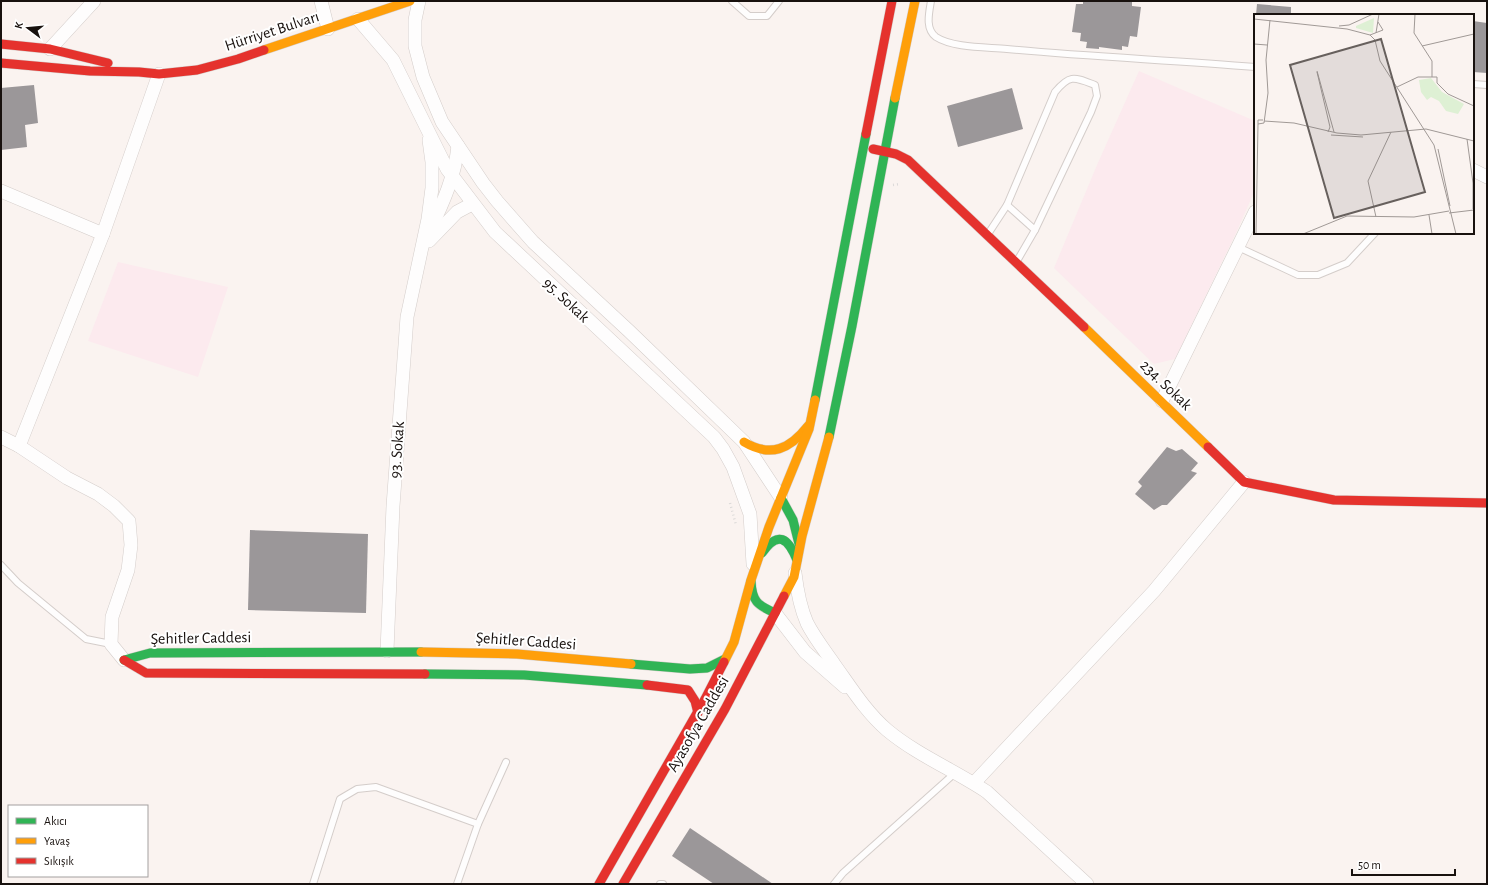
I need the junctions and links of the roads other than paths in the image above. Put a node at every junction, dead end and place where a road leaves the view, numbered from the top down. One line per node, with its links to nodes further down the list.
1 (94, 1): 13 (street)
2 (321, 1): 11 (street)
3 (410, 1): 10 (main road, Hürriyet Bulvarı)
4 (419, 1): 22 (street, 95. Sokak)
5 (732, 1): 6 (lane)
6 (779, 1)
7 (892, 1): 23 (main road)
8 (915, 1): 24 (main road, Ayasofya Caddesi)
9 (931, 1): 16 (lane)
10 (358, 20): 11 (main road, Hürriyet Bulvarı); 21 (street, 95. Sokak)
11 (328, 29): 18 (main road, Hürriyet Bulvarı)
12 (1, 44): 13 (main road, Hürriyet Bulvarı)
13 (50, 50): 15 (main road); 17 (main road, Hürriyet Bulvarı)
14 (1, 63): 15 (main road, Hürriyet Bulvarı)
15 (19, 64): 17 (main road, Hürriyet Bulvarı)
16 (1254, 67)
17 (139, 72): 18 (main road, Hürriyet Bulvarı)
18 (159, 74): 33 (street)
19 (1474, 84): 20 (lane)
20 (1487, 85)
21 (428, 131): 26 (street, 95. Sokak); 37 (street)
22 (458, 146): 26 (street); 38 (street, 95. Sokak)
23 (863, 148): 24 (main road, 234. Sokak); 42 (main road)
24 (884, 151): 35 (main road, 234. Sokak); 49 (main road, Ayasofya Caddesi)
25 (1474, 170): 27 (street)
26 (452, 176): 29 (street, 95. Sokak); 37 (street)
27 (1487, 177)
28 (1, 191): 33 (street)
29 (472, 204): 37 (street); 40 (street, 95. Sokak)
30 (1007, 205): 32 (lane); 32 (lane); 35 (lane)
31 (1254, 214): 36 (street)
32 (1035, 230): 39 (lane)
33 (103, 234): 45 (street)
34 (1374, 234): 36 (lane)
35 (988, 236): 39 (main road, 234. Sokak)
36 (1238, 247): 41 (street)
37 (421, 250): 57 (street, 93. Sokak)
38 (549, 257): 40 (street); 44 (street, 95. Sokak)
39 (1016, 263): 41 (main road, 234. Sokak)
40 (535, 270): 54 (street, 95. Sokak)
41 (1162, 401): 46 (main road, 234. Sokak)
42 (811, 423): 44 (main road); 47 (main road)
43 (1, 437): 45 (street)
44 (744, 442): 47 (street, 95. Sokak)
45 (19, 446): 56 (street)
46 (1244, 482): 48 (main road); 67 (street)
47 (781, 498): 49 (main road); 50 (main road)
48 (1487, 503)
49 (800, 545): 51 (main road, Ayasofya Caddesi)
50 (758, 559): 51 (main road); 54 (main road)
51 (797, 560): 53 (main road, Ayasofya Caddesi)
52 (1, 564): 56 (lane)
53 (794, 575): 55 (main road, Ayasofya Caddesi); 63 (street)
54 (751, 580): 55 (main road); 58 (main road)
55 (775, 613): 63 (street); 69 (main road, Ayasofya Caddesi)
56 (111, 644): 59 (street)
57 (387, 651): 61 (main road, Şehitler Caddesi); 62 (main road, Şehitler Caddesi)
58 (725, 659): 62 (main road, Şehitler Caddesi); 64 (main road)
59 (124, 660): 60 (main road, Şehitler Caddesi); 60 (main road, Şehitler Caddesi)
60 (253, 663): 61 (main road, Şehitler Caddesi); 61 (main road, Şehitler Caddesi)
61 (332, 663): 62 (main road, Şehitler Caddesi)
62 (598, 671): 64 (main road, Şehitler Caddesi)
63 (857, 697): 66 (street)
64 (698, 713): 72 (main road)
65 (506, 762): 68 (lane)
66 (955, 773): 67 (street); 75 (lane)
67 (974, 783): 76 (street)
68 (478, 824): 70 (lane); 71 (lane)
69 (627, 883)
70 (313, 884)
71 (457, 884)
72 (599, 884)
73 (660, 884): 74 (lane)
74 (663, 884)
75 (834, 884)
76 (1087, 884)

